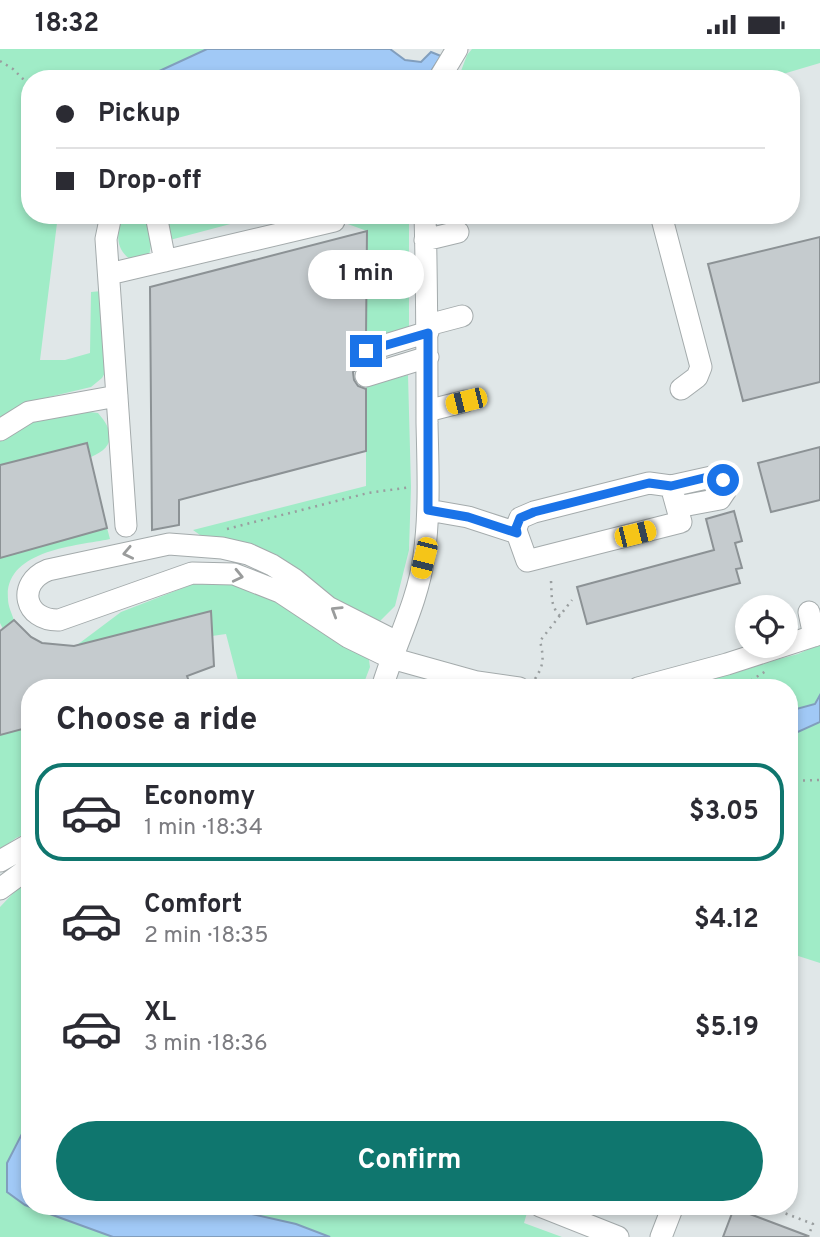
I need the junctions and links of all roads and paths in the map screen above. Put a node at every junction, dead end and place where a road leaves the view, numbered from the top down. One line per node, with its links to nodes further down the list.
1 (457, 49): 3 (lane)
2 (0, 61): 4 (path)
3 (444, 70)
4 (21, 77)
5 (109, 224): 13 (lane)
6 (158, 224): 12 (lane)
7 (321, 224): 12 (lane)
8 (425, 224): 11 (lane)
9 (662, 224): 19 (lane)
10 (458, 232): 11 (lane)
11 (425, 240): 15 (lane)
12 (165, 261): 13 (lane)
13 (108, 274): 20 (lane)
14 (462, 316): 15 (lane)
15 (428, 329): 16 (lane); 17 (lane)
16 (366, 351)
17 (428, 357): 18 (lane); 22 (lane)
18 (366, 376)
19 (681, 389)
20 (117, 396): 23 (lane); 28 (lane)
21 (466, 401): 22 (lane)
22 (427, 411): 27 (lane)
23 (0, 430)
24 (671, 486): 26 (lane); 26 (lane); 30 (lane)
25 (411, 487): 29 (path)
26 (677, 507): 30 (lane)
27 (428, 510): 30 (lane); 38 (lane)
28 (126, 526)
29 (220, 531)
30 (517, 533)
31 (188, 546): 32 (lane); 32 (lane, one-way to 32); 38 (lane, one-way to 31)
32 (192, 573): 38 (lane, one-way to 38)
33 (551, 581): 36 (path)
34 (572, 600): 36 (path)
35 (809, 612): 37 (lane)
36 (560, 616): 42 (path)
37 (817, 635): 43 (lane)
38 (394, 650): 39 (lane); 40 (lane); 41 (lane)
39 (377, 679)
40 (385, 679)
41 (469, 679)
42 (535, 679)
43 (671, 679)
44 (820, 780): 45 (path)
45 (798, 781)
46 (21, 852): 47 (lane)
47 (0, 861)
48 (21, 874): 49 (lane)
49 (0, 889)
50 (563, 1215): 53 (lane)
51 (670, 1215): 54 (lane)
52 (790, 1215): 55 (path)
53 (618, 1237)
54 (661, 1237)
55 (808, 1237)

